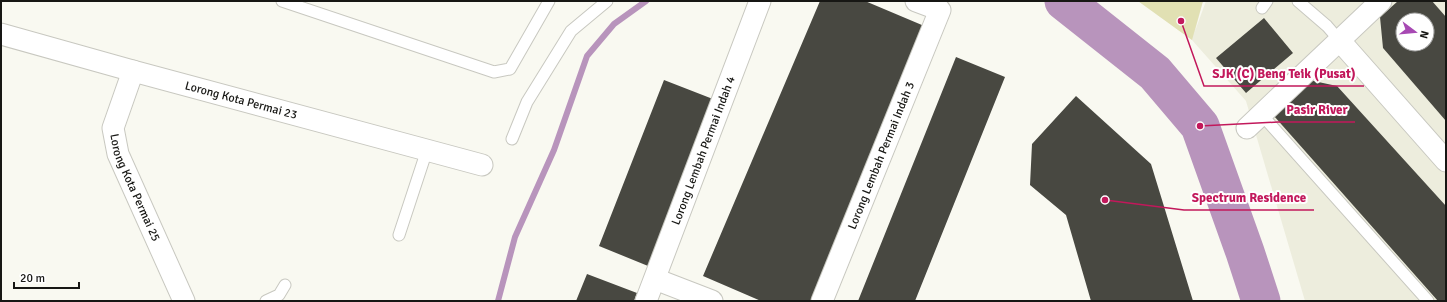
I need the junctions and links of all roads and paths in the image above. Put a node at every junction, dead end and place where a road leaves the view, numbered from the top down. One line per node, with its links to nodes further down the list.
1 (282, 1): 2 (lane)
2 (549, 1)
3 (607, 1): 12 (lane)
4 (760, 1): 17 (street, Lorong Lembah Permai Indah 4)
5 (916, 1): 23 (street, Lorong Lembah Permai Indah 3)
6 (1298, 1): 9 (lane)
7 (1381, 1): 9 (street)
8 (1, 34): 10 (street, Lorong Kota Permai 23)
9 (1340, 41): 11 (street); 14 (street)
10 (133, 71): 13 (street, Lorong Kota Permai 23); 19 (street, Lorong Kota Permai 25)
11 (1254, 121): 24 (lane)
12 (512, 139)
13 (427, 150): 15 (street, Lorong Kota Permai 23); 16 (lane)
14 (1446, 161)
15 (482, 165)
16 (399, 235)
17 (654, 279): 21 (street, Lorong Lembah Permai Indah 4); 22 (street)
18 (285, 285): 20 (lane)
19 (184, 301)
20 (266, 301)
21 (646, 301)
22 (712, 301)
23 (822, 301)
24 (1428, 301)

